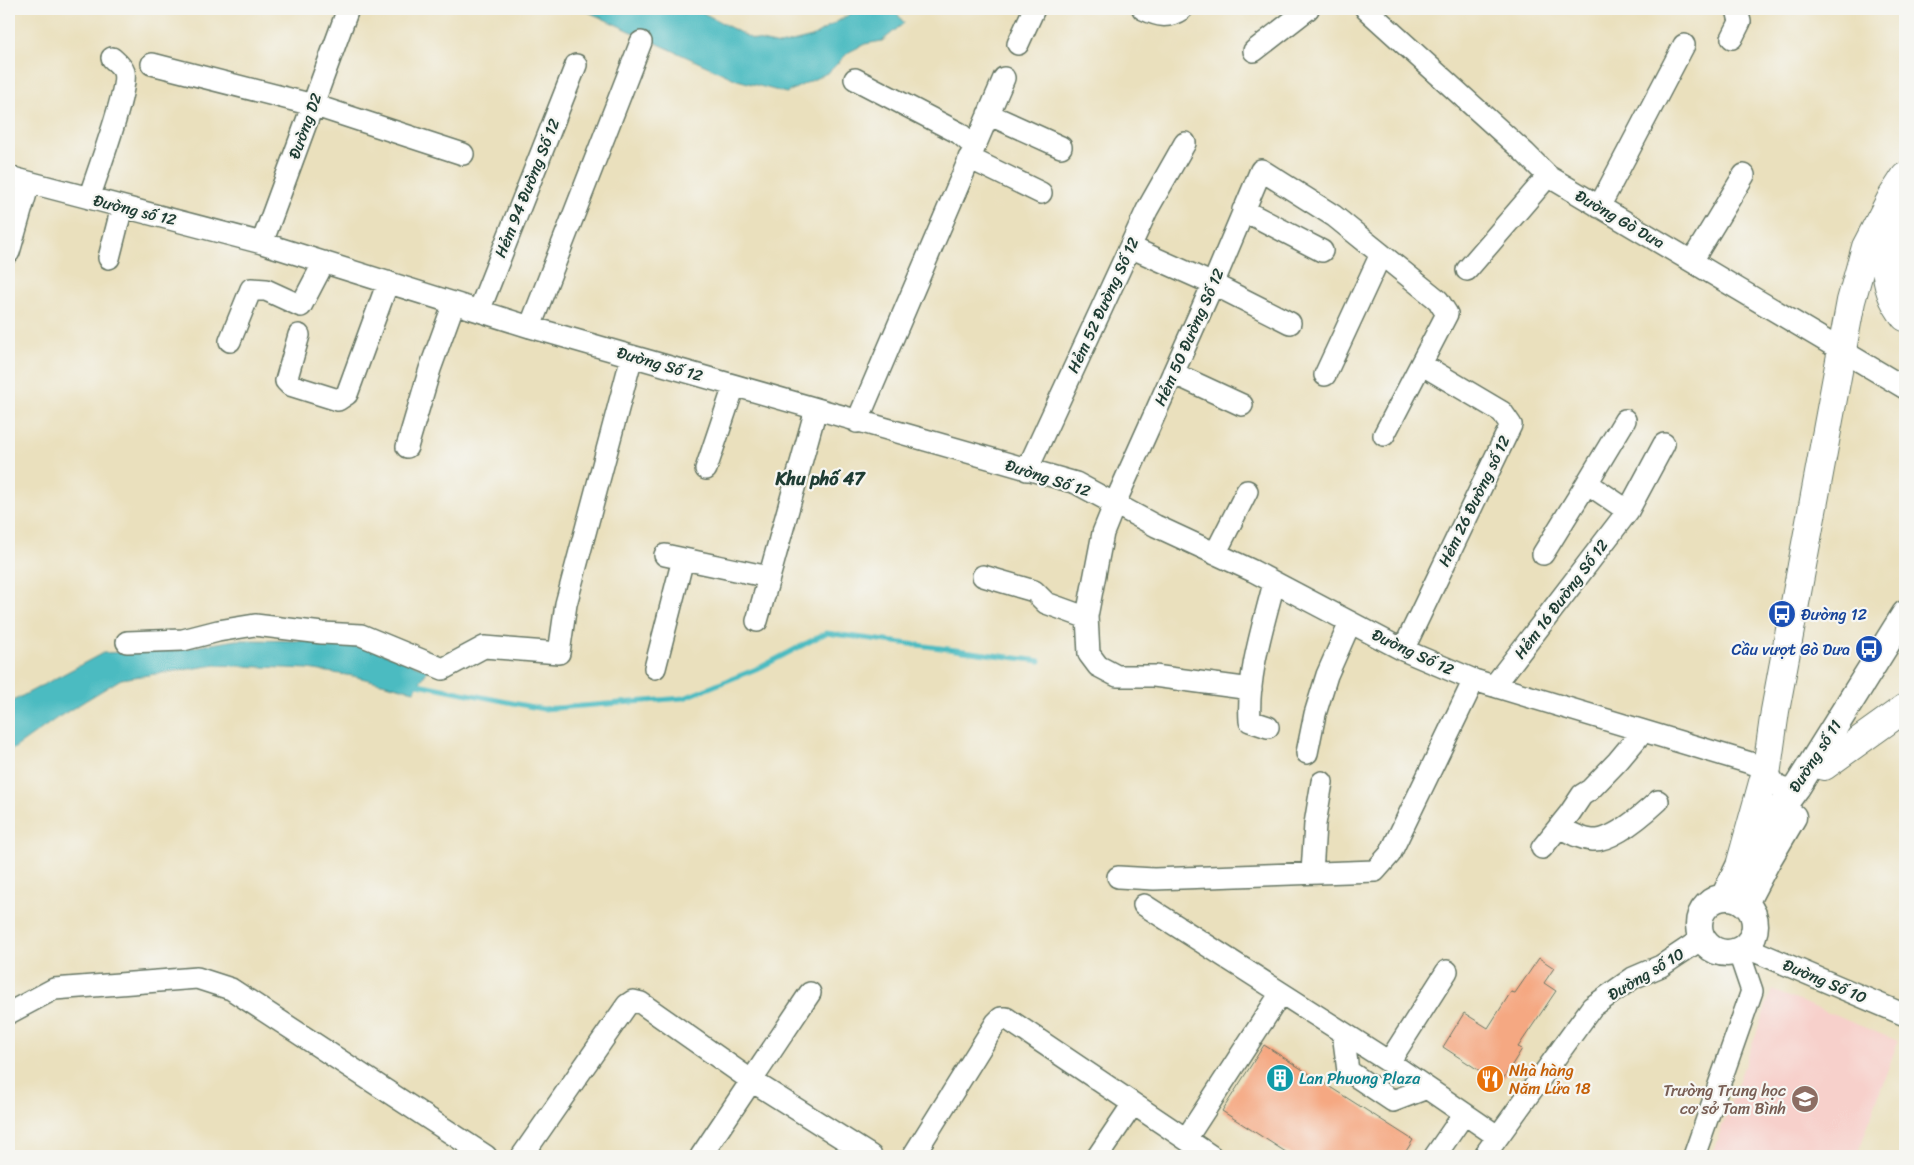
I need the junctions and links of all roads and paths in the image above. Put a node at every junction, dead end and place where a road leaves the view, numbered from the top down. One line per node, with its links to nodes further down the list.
1 (348, 9): 18 (street, Đường D2)
2 (1034, 9): 10 (street)
3 (1143, 9): 4 (street)
4 (1182, 9)
5 (1308, 9): 12 (street)
6 (1366, 9): 25 (street, Đường Gò Dưa)
7 (1737, 9): 8 (street)
8 (1732, 38)
9 (641, 42): 50 (street)
10 (1018, 44)
11 (1684, 45): 32 (street)
12 (1254, 51)
13 (112, 58): 30 (street)
14 (152, 64): 18 (street)
15 (576, 65): 47 (street, Hẻm 94 Đường Số 12)
16 (1004, 78): 19 (street)
17 (855, 79): 22 (street)
18 (313, 105): 23 (street); 35 (street, Đường D2)
19 (988, 114): 21 (street); 22 (street)
20 (1185, 143): 36 (street, Hẻm 52 Đường Số 12)
21 (1061, 147)
22 (972, 152): 29 (street); 63 (street)
23 (463, 154)
24 (1744, 175): 41 (street)
25 (1548, 176): 32 (street, Đường Gò Dưa); 43 (street)
26 (9, 177): 28 (street, Đường số 12)
27 (1905, 177): 53 (highway)
28 (29, 183): 30 (street, Đường số 12); 38 (street)
29 (1042, 193)
30 (89, 198): 31 (street, Đường số 12)
31 (122, 207): 35 (street, Đường số 12); 40 (street)
32 (1599, 207): 41 (street, Đường Gò Dưa)
33 (1243, 210): 37 (street); 39 (street, Hẻm 50 Đường Số 12); 45 (street, Hẻm 50 Đường Số 12)
34 (1905, 212): 48 (highway)
35 (262, 243): 42 (street, Đường Số 12)
36 (1130, 247): 45 (street); 68 (street, Hẻm 52 Đường Số 12)
37 (1322, 251)
38 (9, 252)
39 (1381, 254): 55 (street); 57 (street)
40 (108, 258)
41 (1692, 261): 53 (street, Đường Gò Dưa)
42 (324, 262): 44 (street, Đường Số 12); 52 (street)
43 (1467, 270)
44 (388, 282): 46 (street, Đường Số 12); 51 (street)
45 (1213, 284): 49 (street); 56 (street, Hẻm 50 Đường Số 12)
46 (454, 303): 47 (street, Đường Số 12); 66 (street)
47 (479, 311): 50 (street, Đường Số 12)
48 (1905, 317)
49 (1290, 323)
50 (530, 327): 54 (street, Đường Số 12)
51 (299, 335)
52 (230, 341)
53 (1840, 351): 59 (street, Đường Gò Dưa); 94 (highway)
54 (632, 356): 58 (street, Đường Số 12); 82 (street)
55 (1421, 364): 64 (street); 84 (street, Hẻm 26 Đường số 12)
56 (1173, 373): 60 (street); 71 (street, Hẻm 50 Đường Số 12)
57 (1325, 375)
58 (734, 386): 61 (street, Đường Số 12); 67 (street)
59 (1905, 388)
60 (1242, 405)
61 (816, 409): 63 (street, Đường Số 12); 76 (street)
62 (1625, 420): 69 (street)
63 (857, 422): 68 (street, Đường Số 12)
64 (1384, 435)
65 (1664, 444): 72 (street, Hẻm 16 Đường Số 12)
66 (407, 447)
67 (706, 469)
68 (1028, 470): 71 (street, Đường Số 12)
69 (1587, 483): 72 (street); 74 (street)
70 (1247, 491): 73 (street)
71 (1114, 503): 73 (street, Đường Số 12); 79 (street, Hẻm 50 Đường Số 12)
72 (1628, 511): 87 (street, Hẻm 16 Đường Số 12)
73 (1215, 554): 77 (street, Đường Số 12)
74 (1543, 554)
75 (983, 576): 79 (street)
76 (769, 577): 80 (street); 85 (street)
77 (1274, 583): 81 (street, Đường Số 12); 88 (street)
78 (1905, 614): 96 (main road, Đường số 11)
79 (1087, 616): 88 (street, Hẻm 50 Đường Số 12)
80 (757, 621)
81 (1350, 623): 84 (street, Đường Số 12); 92 (street)
82 (128, 642)
83 (1905, 645): 93 (main road, Đường số 11)
84 (1403, 650): 86 (street, Đường Số 12)
85 (655, 668)
86 (1474, 680): 87 (street, Đường Số 12); 101 (street)
87 (1494, 686): 91 (street, Đường Số 12)
88 (1251, 690): 90 (street)
89 (1905, 708): 93 (highway)
90 (1268, 727)
91 (1643, 731): 94 (street, Đường Số 12); 98 (street)
92 (1307, 753)
93 (1824, 766): 103 (main road, Đường số 11)
94 (1767, 768): 96 (street); 100 (highway)
95 (1322, 782): 101 (street)
96 (1797, 787): 100 (main road, Đường số 11)
97 (1658, 801): 98 (street)
98 (1559, 827): 99 (street)
99 (1542, 848)
100 (1741, 862): 103 (main road, Đường số 11)
101 (1312, 873): 102 (street)
102 (1118, 877)
103 (1734, 900): 105 (main road); 106 (main road)
104 (1144, 905): 109 (street)
105 (1703, 938): 106 (main road); 118 (street, Đường số 10)
106 (1741, 949): 111 (street, Đường Số 10); 129 (street)
107 (1447, 971): 113 (street)
108 (810, 993): 114 (street)
109 (1282, 993): 112 (street); 119 (street)
110 (9, 1013): 120 (street)
111 (1905, 1015)
112 (1344, 1033): 113 (street); 115 (street)
113 (1389, 1062): 115 (street)
114 (752, 1081): 121 (street); 122 (street); 123 (street)
115 (1427, 1088): 117 (street)
116 (1133, 1104): 119 (street); 124 (street); 125 (street)
117 (1464, 1114): 118 (street); 127 (street)
118 (1497, 1136): 128 (street, Đường số 10)
119 (1186, 1139): 126 (street)
120 (486, 1156)
121 (522, 1156)
122 (702, 1156)
123 (871, 1156)
124 (913, 1156)
125 (1098, 1156)
126 (1212, 1156)
127 (1435, 1156)
128 (1484, 1156)
129 (1694, 1156)

